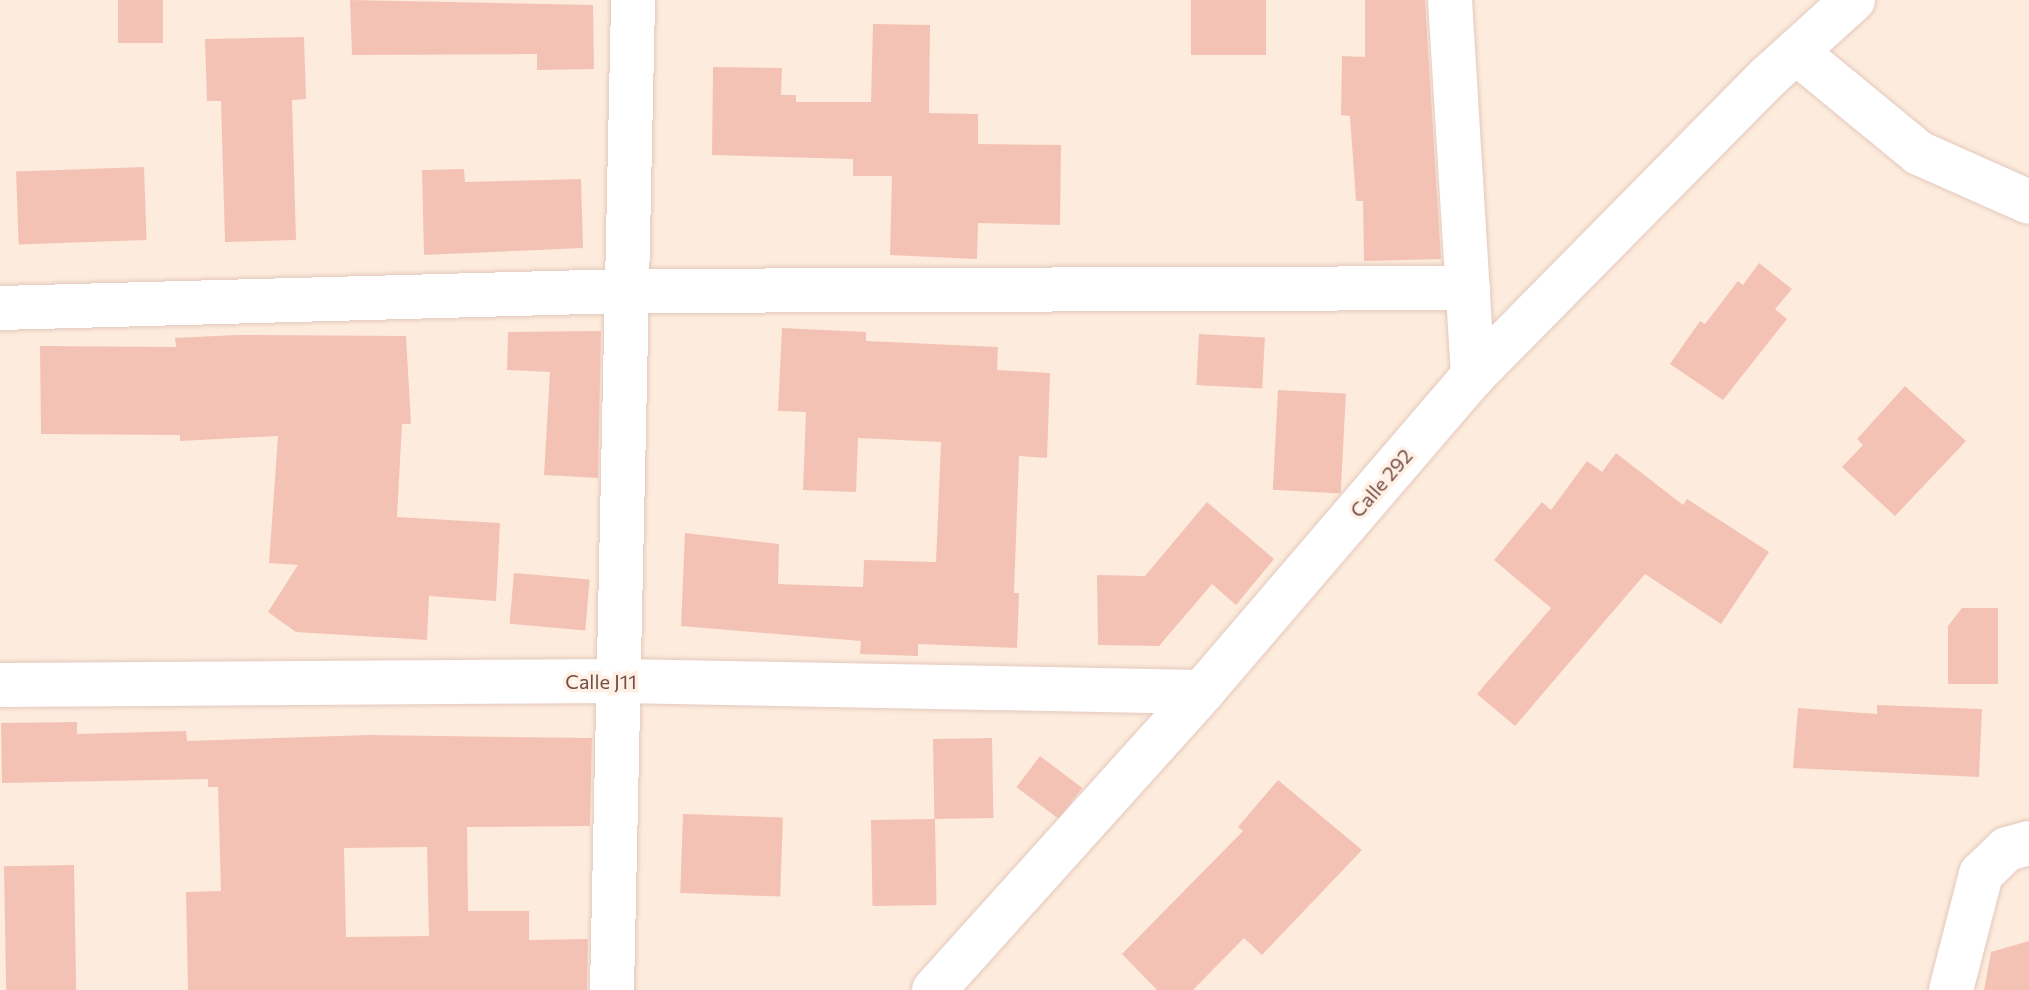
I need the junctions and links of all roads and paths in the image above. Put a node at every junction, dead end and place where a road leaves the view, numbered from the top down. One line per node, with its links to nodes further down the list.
1 (633, 0): 7 (street)
2 (1450, 0): 6 (street)
3 (1853, 0): 4 (street, Calle 292)
4 (1796, 52): 5 (street); 9 (street, Calle 292)
5 (2029, 202)
6 (1468, 288): 7 (street); 9 (street)
7 (626, 291): 8 (street); 10 (street)
8 (0, 308)
9 (1473, 376): 12 (street, Calle 292)
10 (621, 681): 11 (street, Calle J11); 12 (street, Calle J11); 14 (street)
11 (0, 685)
12 (1202, 692): 15 (street, Calle 292)
13 (2029, 843): 16 (street)
14 (612, 990)
15 (934, 990)
16 (1951, 990)

